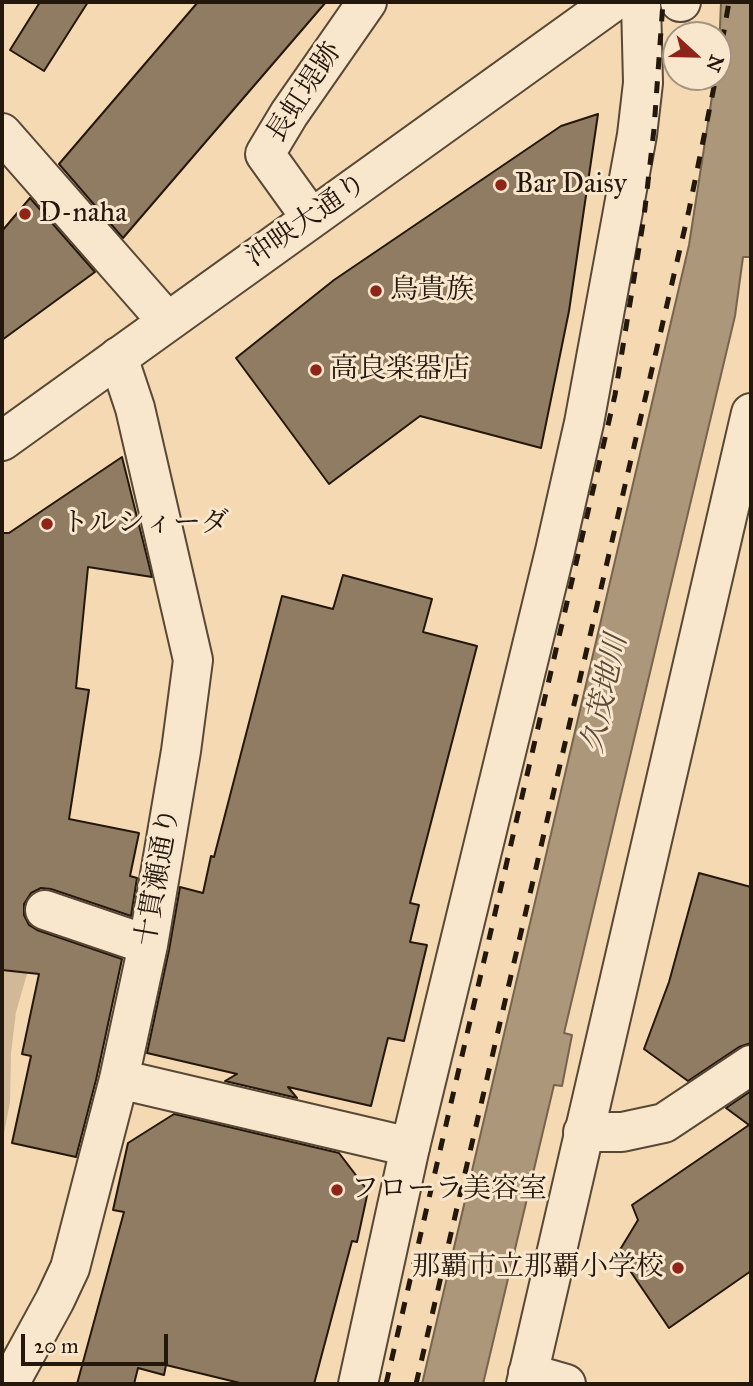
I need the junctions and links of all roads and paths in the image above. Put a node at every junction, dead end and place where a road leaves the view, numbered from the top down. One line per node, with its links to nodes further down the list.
1 (368, 2): 5 (street, 長虹堤跡)
2 (613, 2): 5 (street, 沖映大通り)
3 (641, 2): 15 (street)
4 (2, 133): 6 (street)
5 (311, 218): 6 (street, 沖映大通り)
6 (167, 321): 7 (street, 沖映大通り)
7 (118, 357): 9 (street, 沖映大通り); 11 (street, 十貫瀬通り)
8 (751, 413): 14 (street)
9 (2, 441)
10 (45, 910): 11 (street)
11 (148, 945): 13 (street, 十貫瀬通り)
12 (751, 1065): 14 (street)
13 (119, 1079): 15 (street); 17 (street, 十貫瀬通り)
14 (583, 1132): 16 (street)
15 (410, 1147): 18 (street)
16 (527, 1379): 19 (street)
17 (9, 1384)
18 (358, 1384)
19 (566, 1384)

